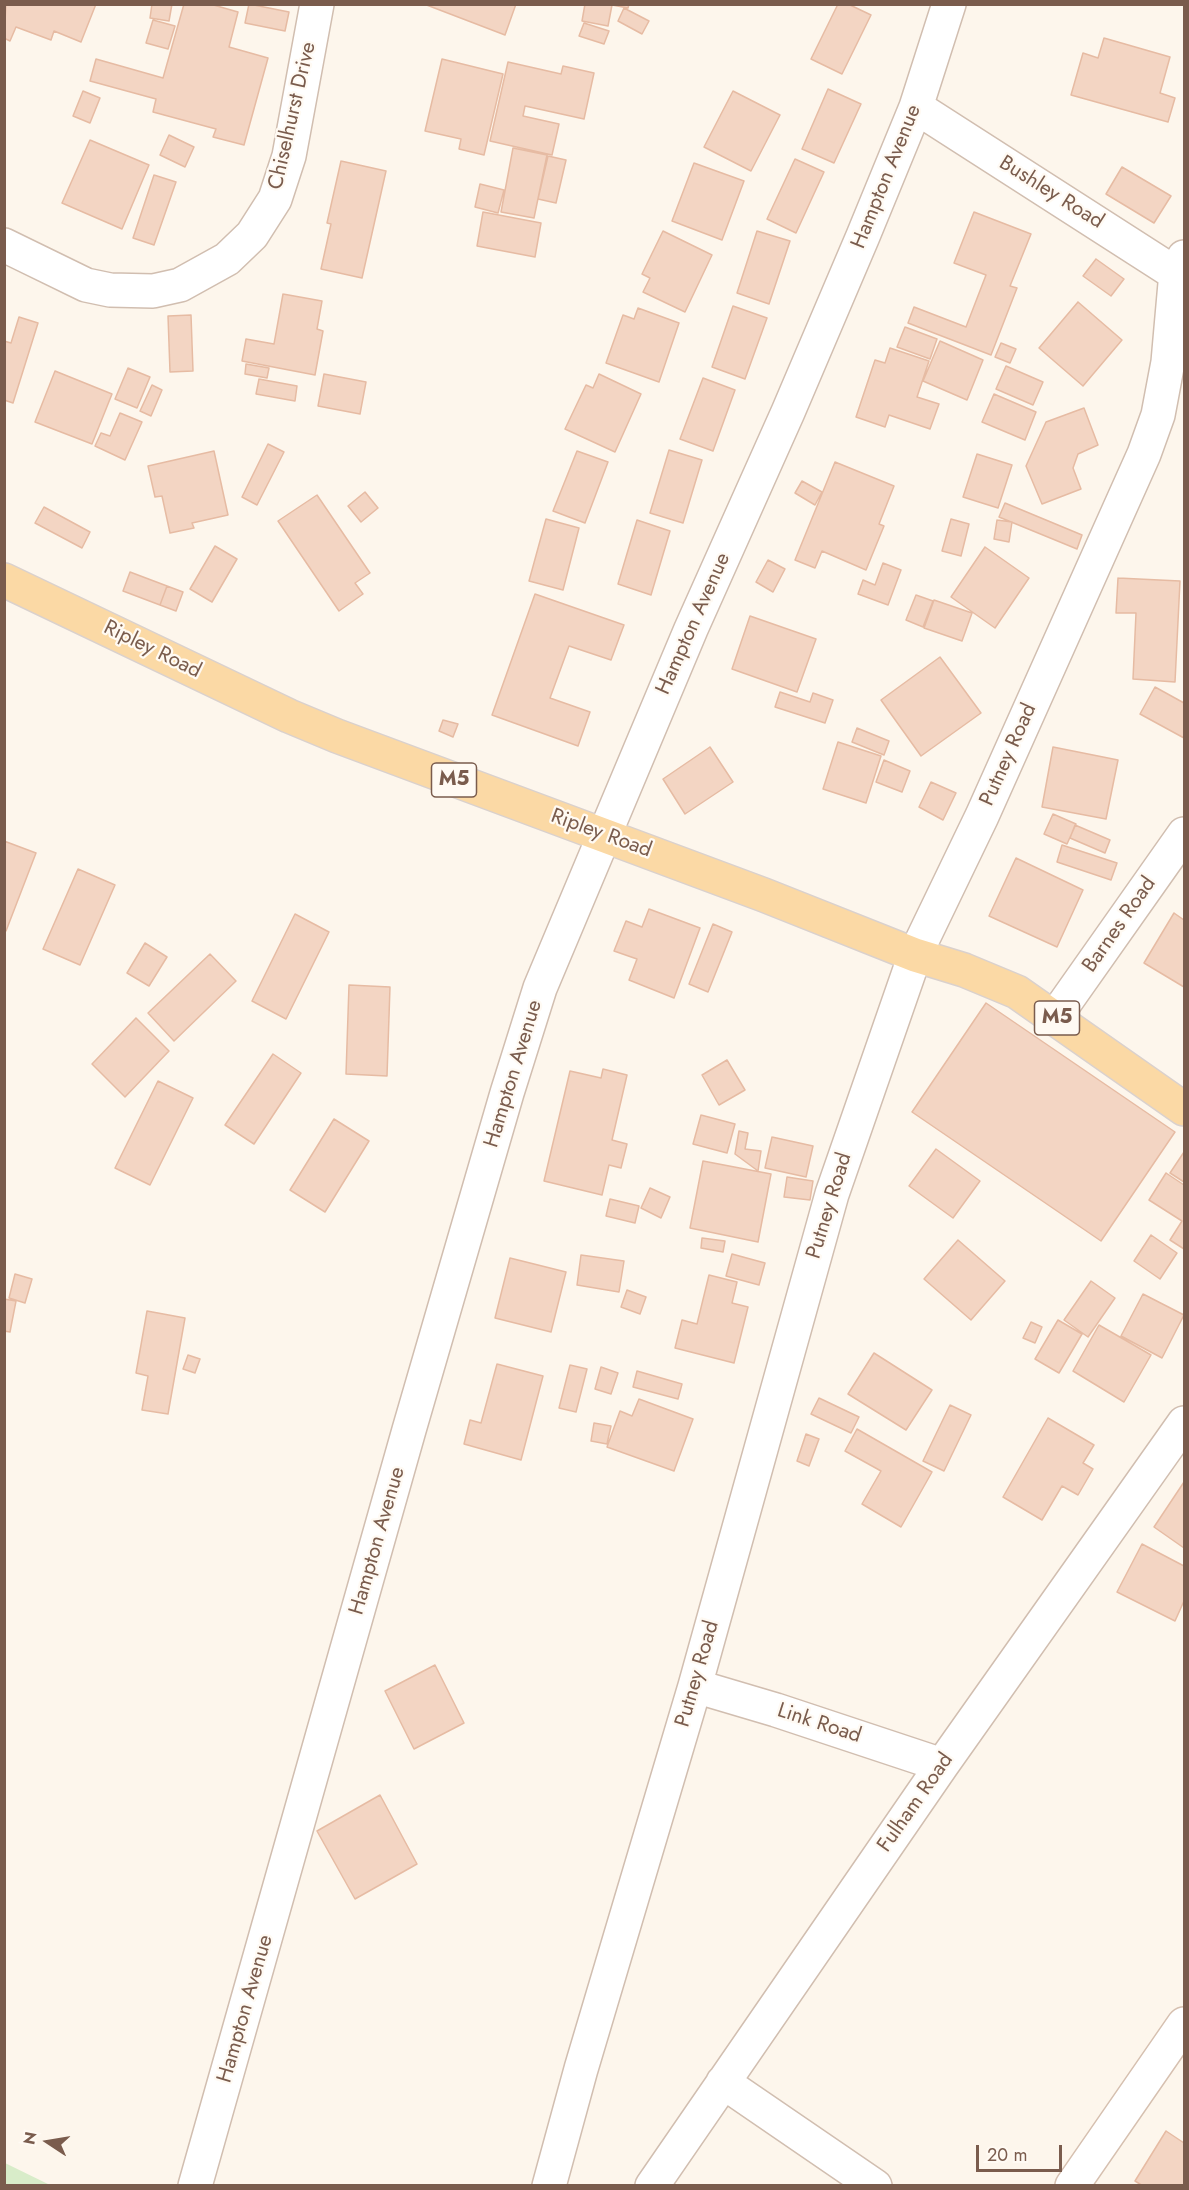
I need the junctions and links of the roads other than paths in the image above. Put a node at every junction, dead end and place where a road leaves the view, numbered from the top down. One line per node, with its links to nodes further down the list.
1 (317, 4): 4 (street, Chiselhurst Drive)
2 (949, 4): 3 (street, Hampton Avenue)
3 (916, 107): 5 (street, Bushley Road); 8 (street, Hampton Avenue)
4 (4, 245)
5 (1182, 269): 9 (street, Putney Road)
6 (4, 580): 8 (main road, Ripley Road / M5)
7 (1185, 834): 10 (street, Barnes Road)
8 (604, 835): 9 (main road, Ripley Road / M5); 17 (street, Hampton Avenue)
9 (915, 955): 10 (main road, Ripley Road / M5); 13 (street, Putney Road)
10 (1055, 1017): 11 (main road, Ripley Road / M5)
11 (1185, 1108)
12 (1185, 1423): 14 (street, Fulham Road)
13 (695, 1686): 14 (street, Link Road); 18 (street, Putney Road)
14 (942, 1765): 16 (street, Fulham Road)
15 (1185, 2024): 21 (street)
16 (723, 2082): 19 (street, Fulham Road); 20 (street)
17 (195, 2186)
18 (549, 2186)
19 (652, 2186)
20 (875, 2186)
21 (1072, 2186)

